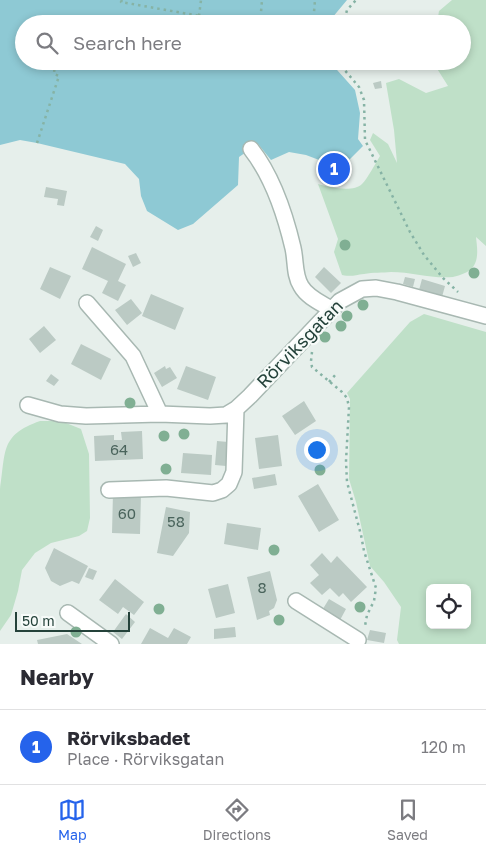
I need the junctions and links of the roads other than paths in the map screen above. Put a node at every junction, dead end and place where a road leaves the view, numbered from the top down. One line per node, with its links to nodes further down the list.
1 (251, 150): 3 (street)
2 (87, 303): 7 (street)
3 (331, 310): 4 (street, Rörviksgatan); 6 (street, Rörviksgatan)
4 (486, 316)
5 (28, 405): 7 (street, Rörviksgatan)
6 (236, 409): 7 (street, Rörviksgatan); 8 (street)
7 (160, 414)
8 (109, 490)
9 (296, 602): 11 (street)
10 (68, 613): 12 (street)
11 (359, 639)
12 (111, 644)

